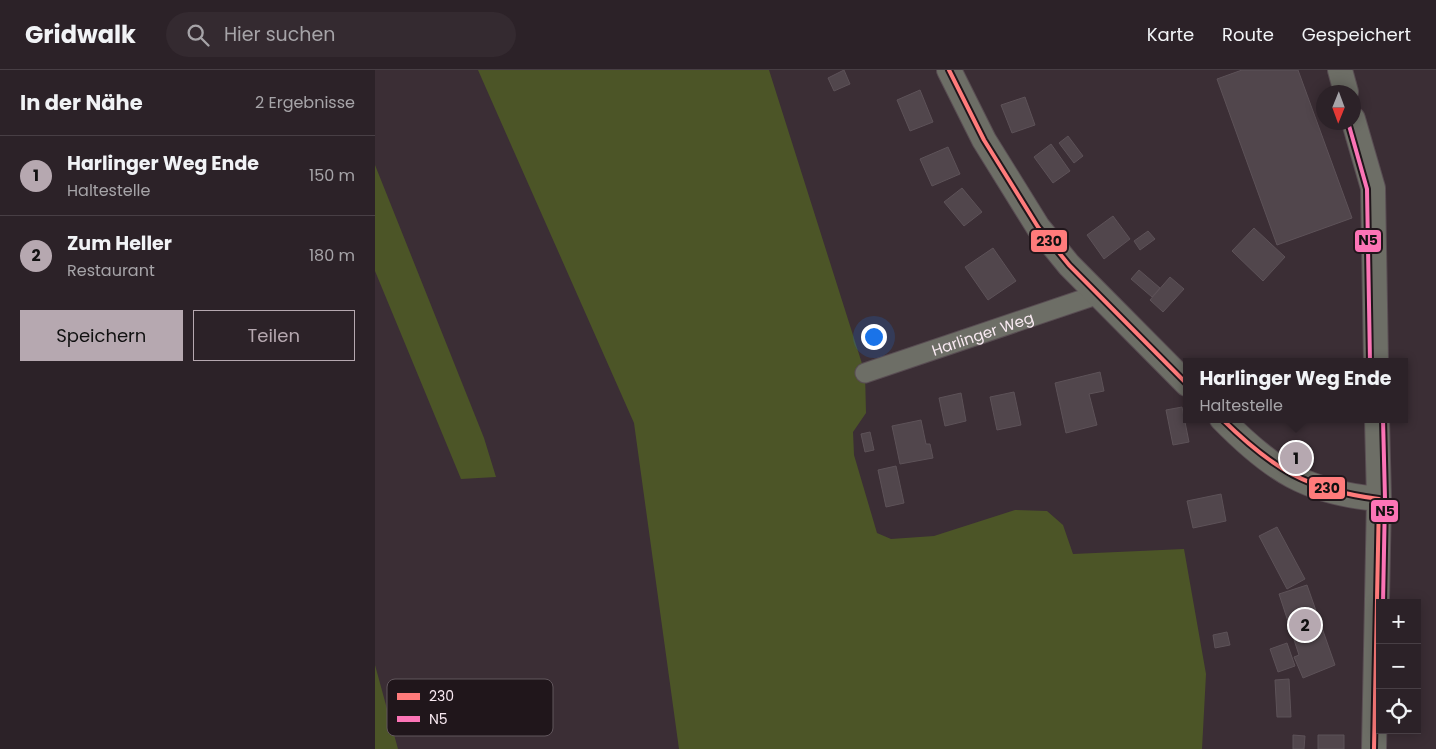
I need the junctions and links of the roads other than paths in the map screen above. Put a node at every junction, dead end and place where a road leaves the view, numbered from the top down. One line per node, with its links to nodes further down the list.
1 (949, 70): 5 (street)
2 (1340, 70): 3 (street)
3 (1344, 85)
4 (1356, 130): 6 (street)
5 (1099, 294): 7 (street, Harlinger Weg); 8 (street)
6 (1376, 358)
7 (865, 373)
8 (1183, 380)
9 (1226, 423): 11 (street)
10 (1377, 423): 11 (street)
11 (1379, 499): 12 (street)
12 (1374, 749)

